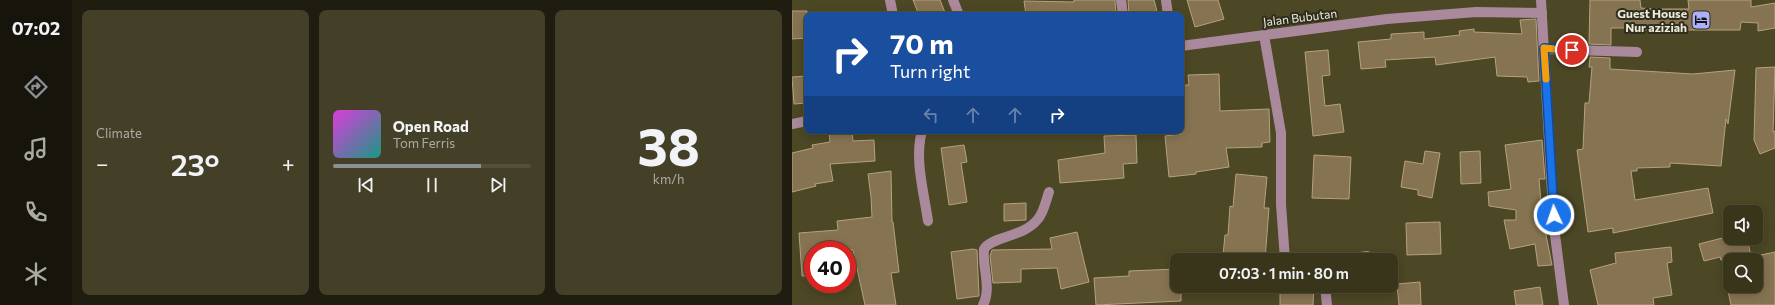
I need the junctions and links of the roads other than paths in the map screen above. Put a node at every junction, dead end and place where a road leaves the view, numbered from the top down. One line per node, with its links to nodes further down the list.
1 (890, 0): 6 (street)
2 (953, 0): 7 (street)
3 (1121, 0): 8 (street)
4 (1166, 0): 9 (street)
5 (1541, 0): 10 (street)
6 (892, 12)
7 (958, 12)
8 (1123, 12)
9 (1168, 12)
10 (1542, 13): 11 (street, Jalan Bubutan); 13 (street)
11 (1264, 35): 12 (street, Jalan Bubutan); 20 (street)
12 (1184, 46)
13 (1544, 48): 14 (street); 24 (street)
14 (1637, 52)
15 (804, 122): 16 (street)
16 (792, 124)
17 (921, 134): 19 (street)
18 (1049, 192): 22 (street)
19 (928, 221)
20 (1284, 253)
21 (1326, 293): 23 (street)
22 (983, 305)
23 (1327, 305)
24 (1564, 305)

